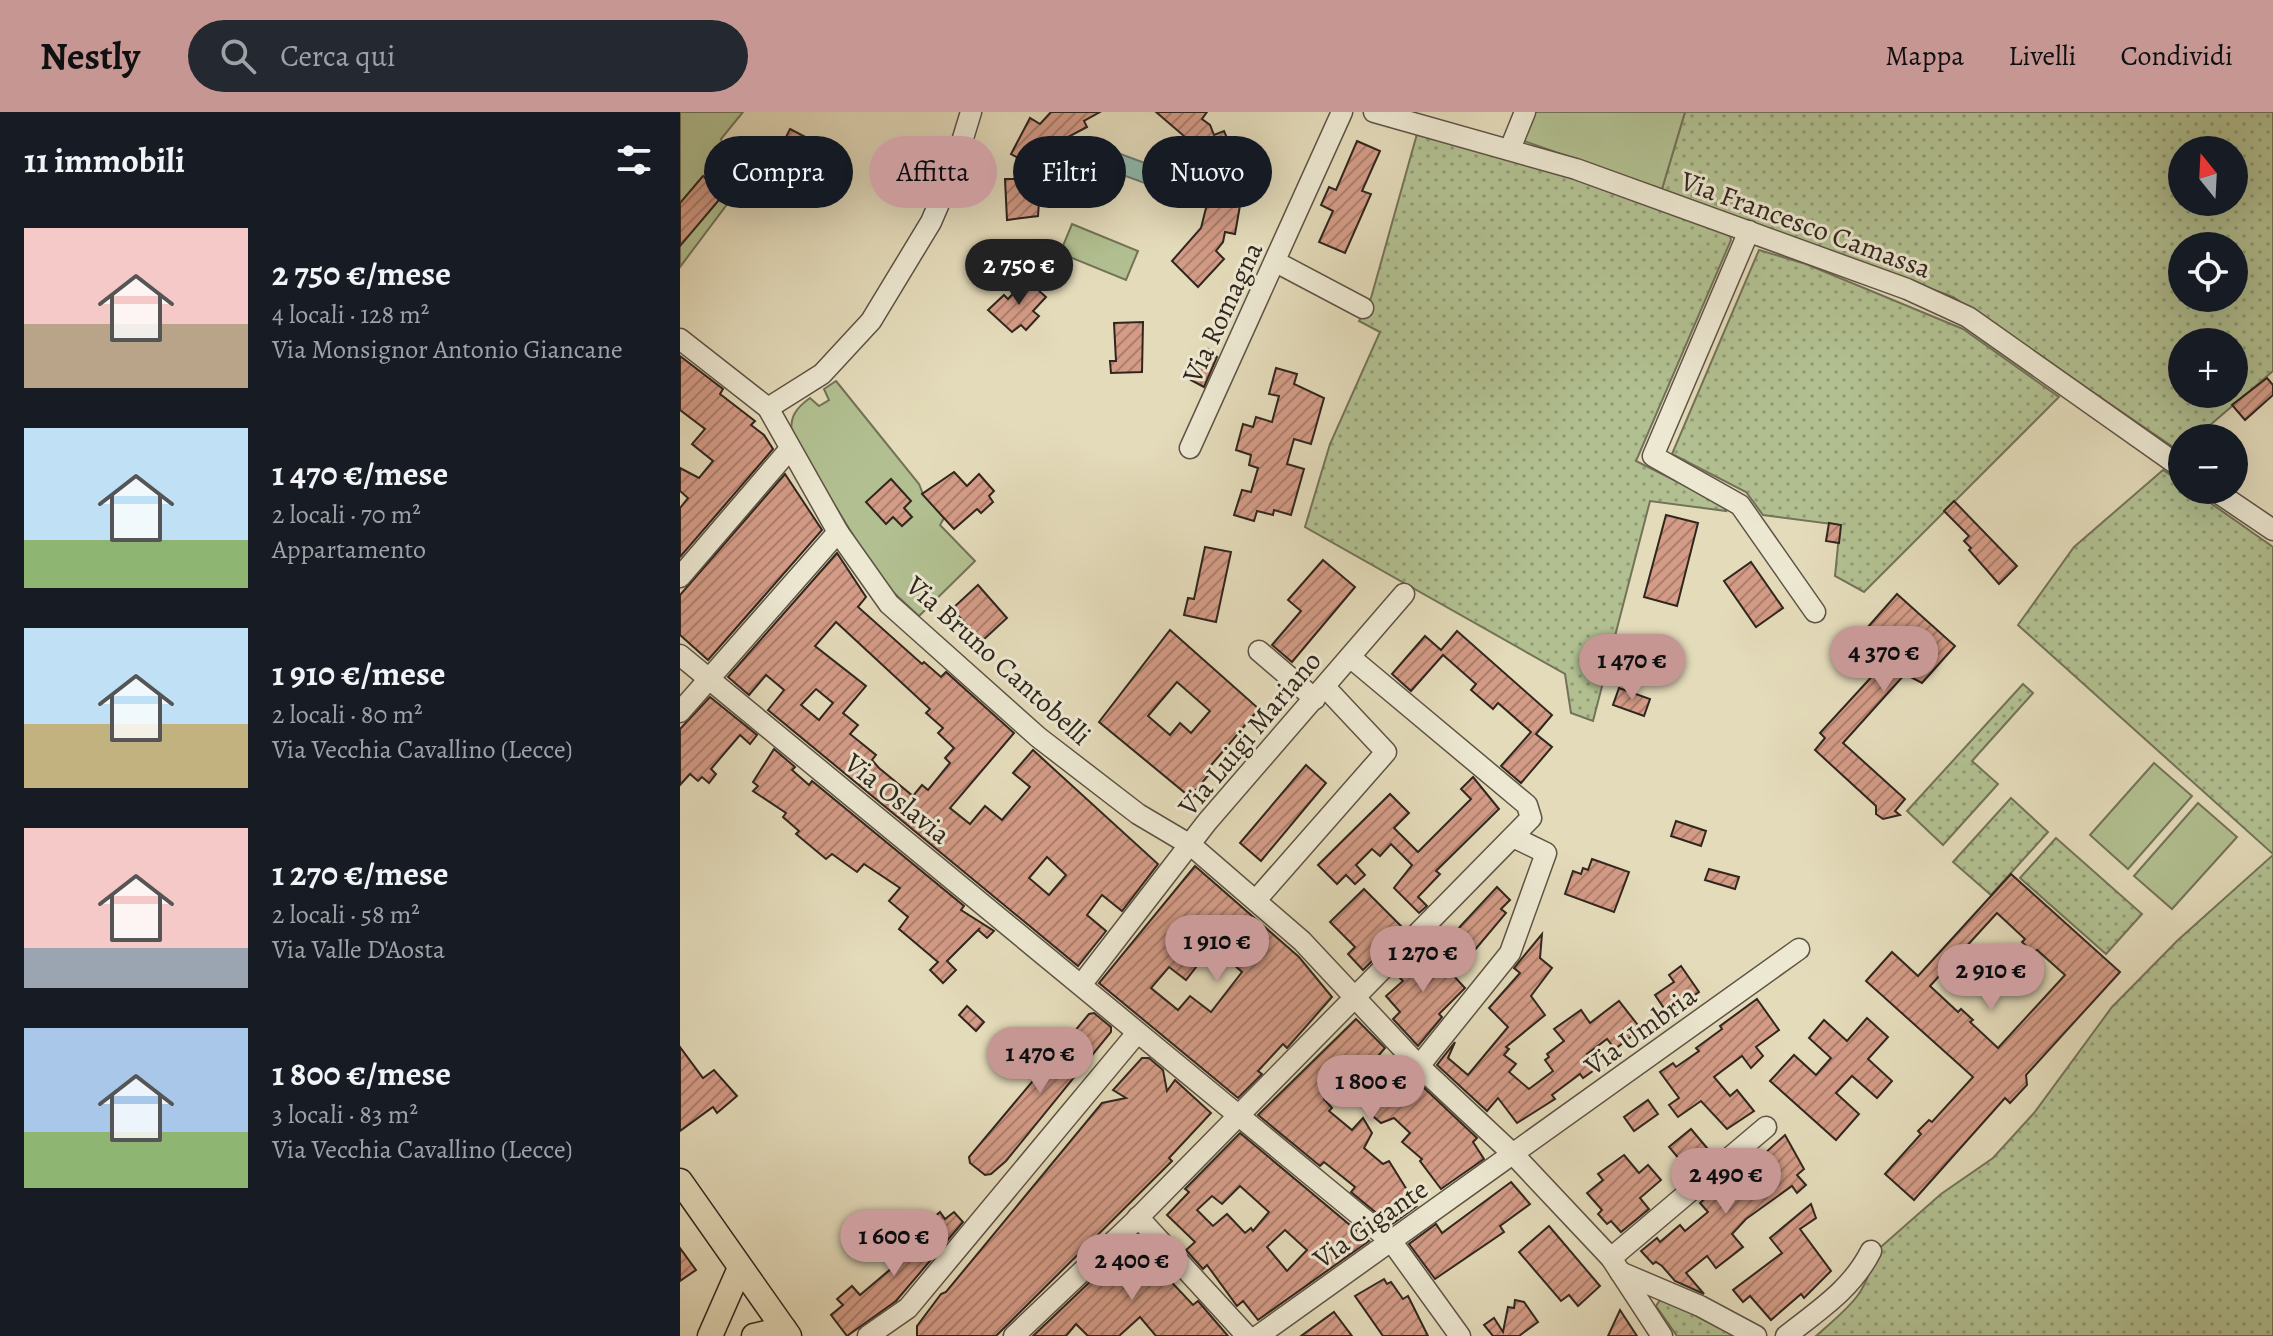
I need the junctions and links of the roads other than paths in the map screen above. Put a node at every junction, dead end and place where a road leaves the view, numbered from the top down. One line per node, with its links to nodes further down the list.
1 (971, 112): 10 (street)
2 (1342, 112): 7 (street, Via Romagna)
3 (1374, 112): 5 (street, Via Francesco Camassa)
4 (1525, 112): 5 (street)
5 (1510, 149): 6 (street, Via Francesco Camassa)
6 (1749, 231): 13 (street, Via Francesco Camassa); 19 (street)
7 (1276, 262): 8 (street); 11 (street, Via Romagna)
8 (1363, 308)
9 (680, 339): 10 (street, Via Bruno Cantobelli)
10 (768, 408): 12 (street, Via Bruno Cantobelli)
11 (1190, 448)
12 (789, 450): 16 (street, Via Bruno Cantobelli); 17 (street)
13 (2168, 458)
14 (2235, 504): 15 (street)
15 (2273, 530)
16 (838, 532): 23 (street); 27 (street, Via Bruno Cantobelli)
17 (680, 577)
18 (1404, 594): 22 (street, Via Luigi Mariano)
19 (1815, 612)
20 (1259, 651): 24 (street)
21 (680, 655): 23 (street, Via Oslavia)
22 (1350, 657): 24 (street, Via Luigi Mariano); 26 (street, Via Luigi Mariano)
23 (709, 679): 25 (street); 30 (street, Via Oslavia)
24 (1320, 693): 27 (street, Via Luigi Mariano); 28 (street)
25 (680, 712)
26 (1513, 837): 31 (street); 33 (street)
27 (1192, 846): 28 (street, Via Bruno Cantobelli); 30 (street, Via Luigi Mariano)
28 (1256, 900): 31 (street, Via Bruno Cantobelli)
29 (1799, 949): 36 (street, Via Umbria)
30 (1081, 985): 32 (street, Via Oslavia)
31 (1354, 997): 33 (street, Via Bruno Cantobelli); 34 (street)
32 (1137, 1033): 34 (street, Via Oslavia); 46 (street)
33 (1419, 1066): 36 (street, Via Bruno Cantobelli)
34 (1237, 1115): 38 (street); 39 (street, Via Oslavia)
35 (1766, 1127): 41 (street)
36 (1514, 1155): 39 (street, Via Gigante); 41 (street, Via Bruno Cantobelli)
37 (680, 1181): 42 (main road)
38 (1138, 1217): 47 (street); 48 (street)
39 (1392, 1242): 49 (street, Via Gigante); 50 (street, Via Oslavia)
40 (1871, 1251): 53 (street)
41 (1615, 1265): 51 (street); 52 (street)
42 (740, 1268): 43 (main road); 44 (main road)
43 (786, 1332): 45 (main road)
44 (710, 1336)
45 (754, 1336)
46 (868, 1336)
47 (1014, 1336)
48 (1247, 1336)
49 (1258, 1336)
50 (1460, 1336)
51 (1662, 1336)
52 (1756, 1336)
53 (1786, 1336)

